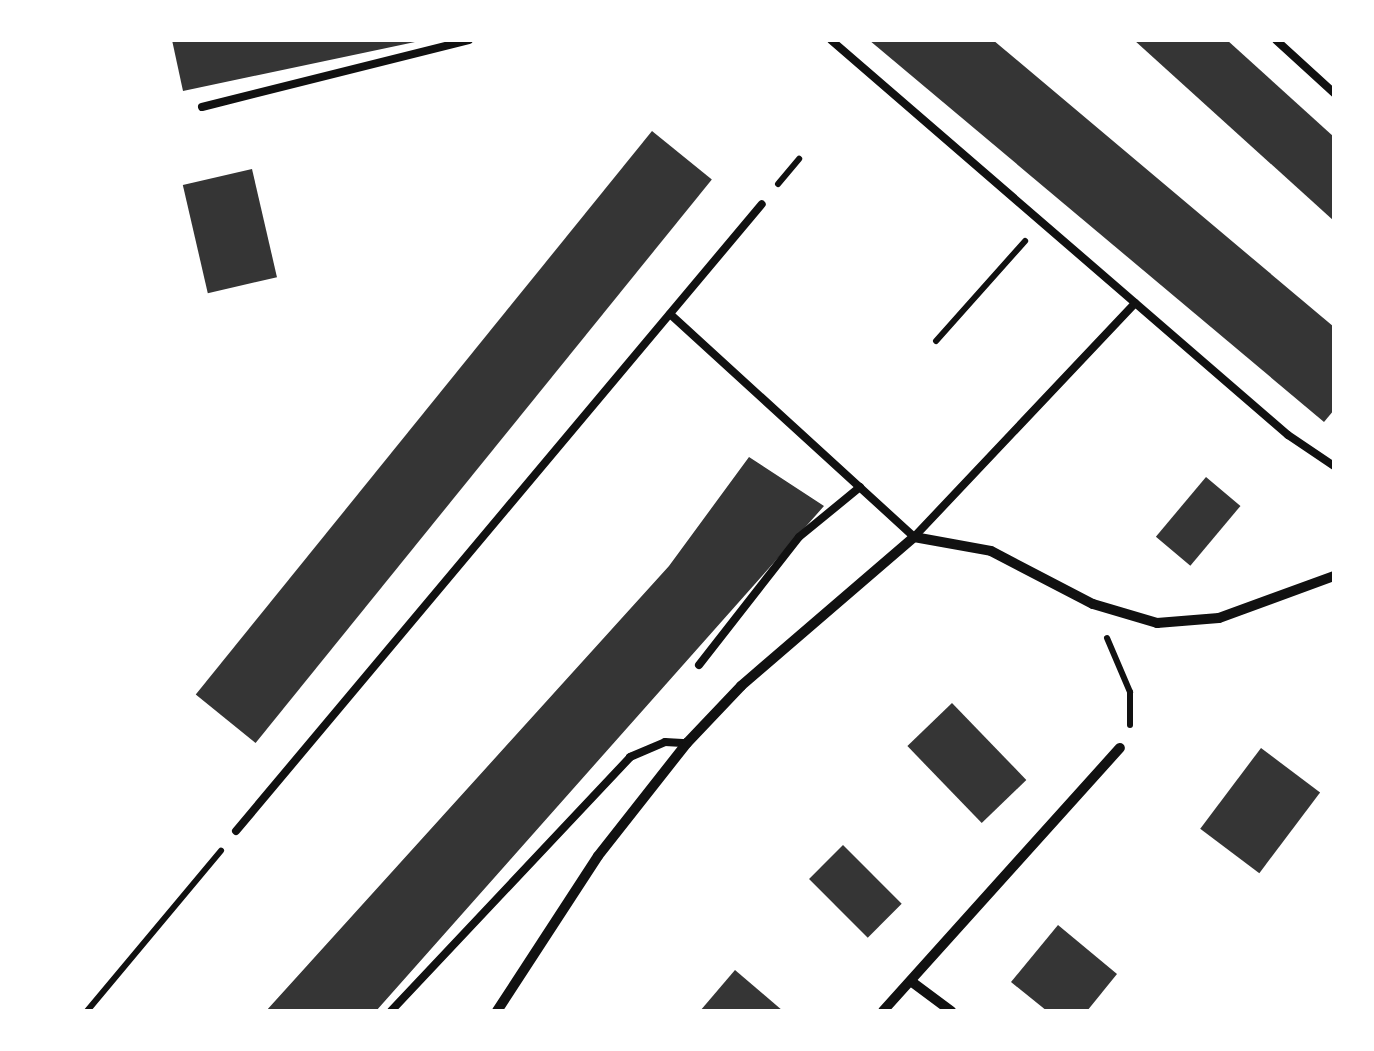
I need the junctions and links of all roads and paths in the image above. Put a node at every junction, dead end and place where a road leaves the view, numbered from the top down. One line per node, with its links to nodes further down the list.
1 (469, 40): 5 (lane)
2 (831, 40): 7 (lane)
3 (1276, 40): 4 (lane)
4 (1334, 93)
5 (202, 108)
6 (762, 204): 9 (lane)
7 (1042, 222): 8 (lane); 10 (path)
8 (1135, 303): 11 (lane); 13 (lane)
9 (670, 314): 12 (lane); 19 (lane)
10 (936, 341)
11 (1334, 466)
12 (860, 487): 13 (lane); 16 (lane)
13 (914, 537): 15 (street); 17 (street)
14 (1334, 576): 15 (street)
15 (1092, 604): 18 (path)
16 (699, 665)
17 (687, 744): 22 (lane); 23 (street)
18 (1120, 748): 20 (street)
19 (236, 830): 21 (path)
20 (912, 982): 24 (street); 25 (street)
21 (87, 1011)
22 (391, 1011)
23 (498, 1011)
24 (883, 1011)
25 (950, 1011)

